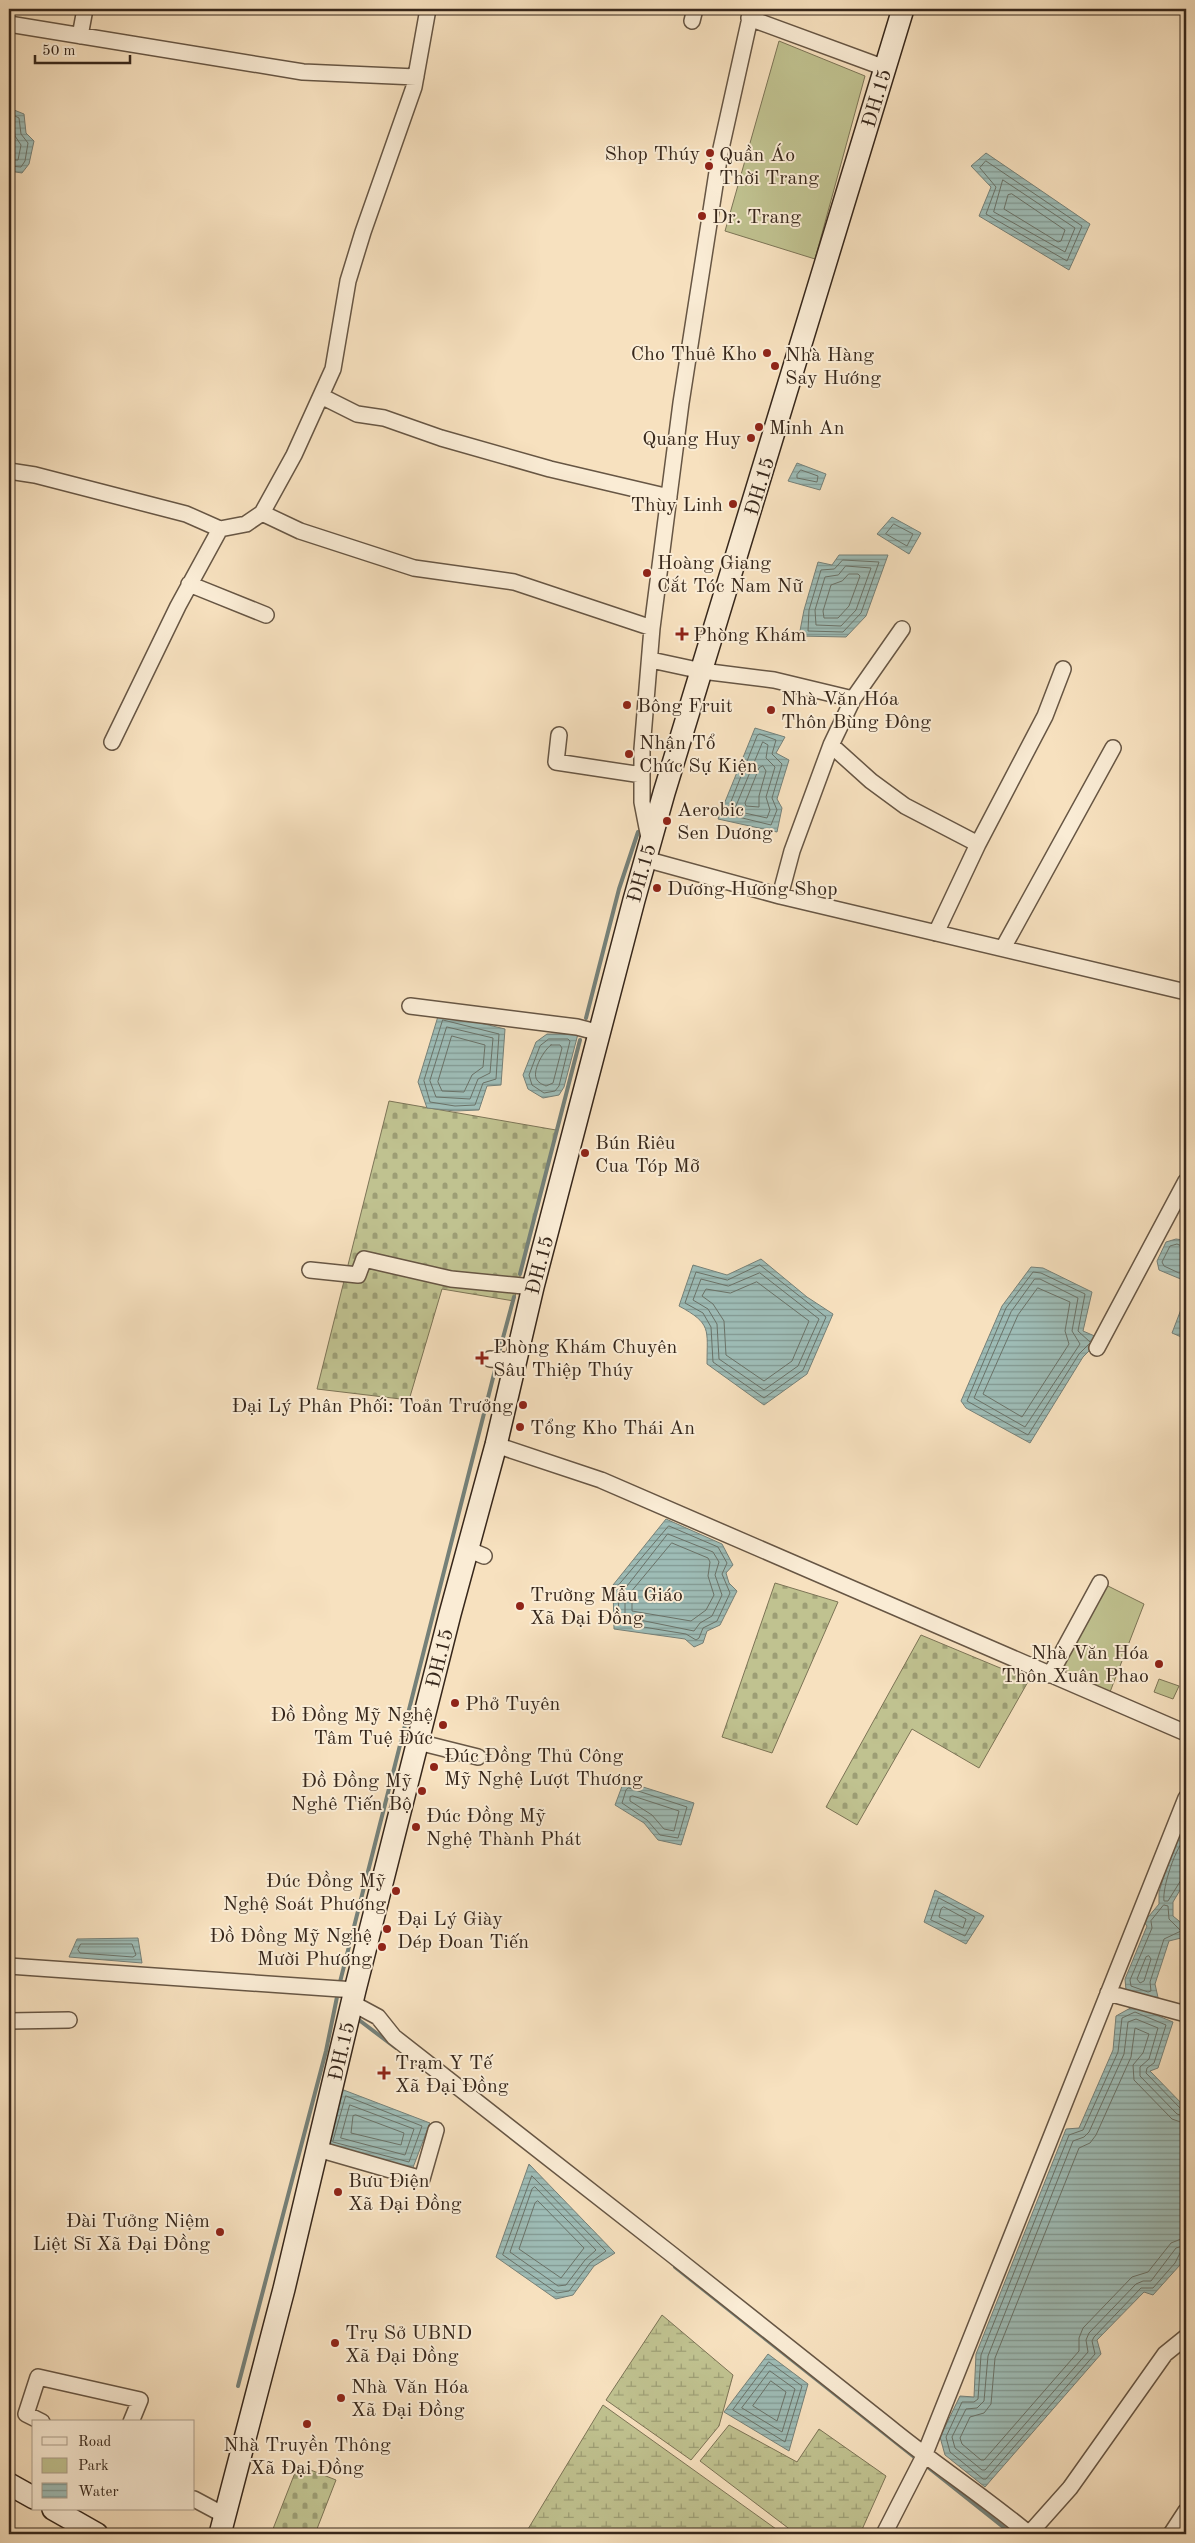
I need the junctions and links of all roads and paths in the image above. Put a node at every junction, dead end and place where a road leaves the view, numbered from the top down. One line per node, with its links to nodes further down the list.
1 (85, 9): 6 (street)
2 (428, 9): 8 (street)
3 (903, 9): 7 (main road, ĐH.15 / ĐH.15)
4 (751, 13): 7 (street); 11 (street)
5 (9, 24): 6 (street)
6 (80, 36): 8 (street)
7 (885, 68): 20 (main road, ĐH.15 / ĐH.15)
8 (416, 77): 9 (street)
9 (321, 396): 11 (street); 12 (street)
10 (9, 471): 13 (street)
11 (669, 497): 16 (street)
12 (262, 513): 13 (street); 16 (street)
13 (220, 529): 14 (street)
14 (190, 584): 15 (street); 23 (street)
15 (266, 615)
16 (652, 628): 18 (street)
17 (902, 629): 21 (street)
18 (651, 660): 20 (street); 26 (street)
19 (1063, 669): 27 (street)
20 (702, 671): 21 (street); 28 (main road, ĐH.15 / ĐH.15)
21 (854, 700): 24 (street)
22 (559, 735): 26 (street)
23 (112, 742)
24 (831, 745): 27 (street); 29 (street)
25 (1113, 748): 31 (street)
26 (642, 775): 28 (street)
27 (978, 844): 30 (street)
28 (648, 850): 29 (street); 34 (main road, ĐH.15 / ĐH.15)
29 (780, 896): 30 (street)
30 (936, 933): 31 (street)
31 (1003, 948): 32 (street)
32 (1186, 992)
33 (410, 1006): 34 (street)
34 (600, 1033): 37 (main road, ĐH.15 / ĐH.15)
35 (1186, 1182): 38 (street)
36 (310, 1270): 37 (street)
37 (533, 1287): 40 (main road, ĐH.15 / ĐH.15)
38 (1097, 1348)
39 (490, 1359): 40 (street)
40 (516, 1360): 41 (main road, ĐH.15 / ĐH.15)
41 (496, 1445): 43 (street); 45 (main road, ĐH.15 / ĐH.15)
42 (1100, 1583): 43 (street)
43 (1050, 1675): 44 (street)
44 (1186, 1733)
45 (418, 1742): 46 (street); 50 (main road, ĐH.15 / ĐH.15)
46 (478, 1757)
47 (1186, 1798): 49 (street)
48 (9, 1966): 50 (street)
49 (1108, 1993): 51 (street); 59 (street)
50 (353, 1997): 55 (main road, ĐH.15 / ĐH.15); 59 (street)
51 (1186, 2014)
52 (69, 2020): 53 (street)
53 (9, 2021)
54 (436, 2130): 55 (street)
55 (318, 2149): 65 (main road, ĐH.15 / ĐH.15)
56 (1186, 2336): 68 (street)
57 (38, 2420): 58 (street)
58 (132, 2420)
59 (924, 2456): 67 (street); 68 (street)
60 (9, 2484): 61 (main road)
61 (32, 2497)
62 (195, 2500): 65 (street)
63 (55, 2510): 66 (main road)
64 (1186, 2511): 69 (street)
65 (222, 2524)
66 (97, 2534)
67 (884, 2534)
68 (1029, 2534)
69 (1171, 2534)

